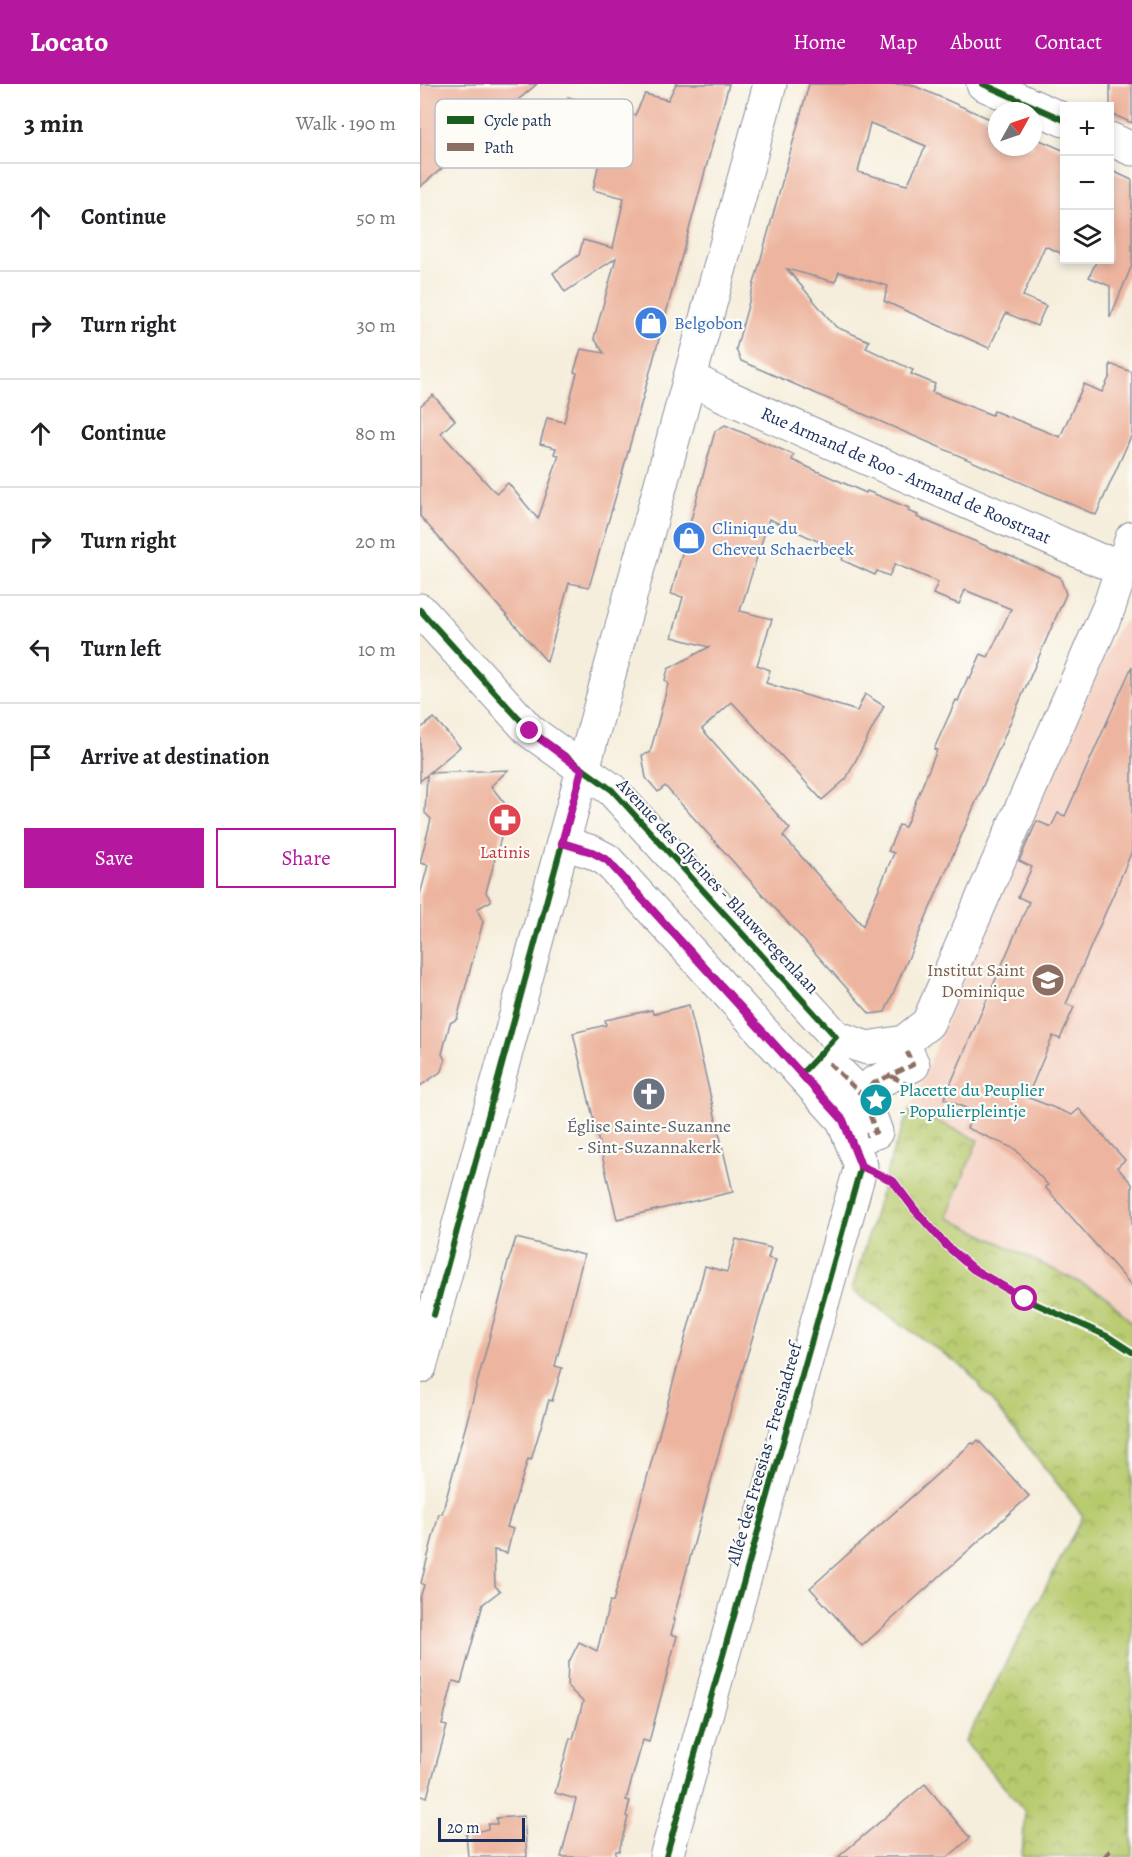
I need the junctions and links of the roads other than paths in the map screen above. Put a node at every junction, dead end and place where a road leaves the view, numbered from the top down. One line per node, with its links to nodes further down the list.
1 (770, 84): 6 (street)
2 (983, 84): 3 (street)
3 (1060, 118)
4 (1114, 141): 5 (street)
5 (1132, 149)
6 (690, 378): 7 (street, Rue Armand de Roo - Armand de Roostraat); 9 (street)
7 (1130, 555): 11 (street)
8 (420, 610): 9 (street, Avenue des Glycines - Blauweregenlaan)
9 (582, 770): 10 (street); 11 (street, Avenue des Glycines - Blauweregenlaan)
10 (562, 843): 11 (street); 15 (street)
11 (822, 1058): 13 (street); 17 (street, Allée des Freesias - Freesiadreef)
12 (905, 1073): 13 (street)
13 (863, 1096): 14 (street)
14 (866, 1135)
15 (427, 1313): 16 (street)
16 (420, 1367)
17 (666, 1857)

